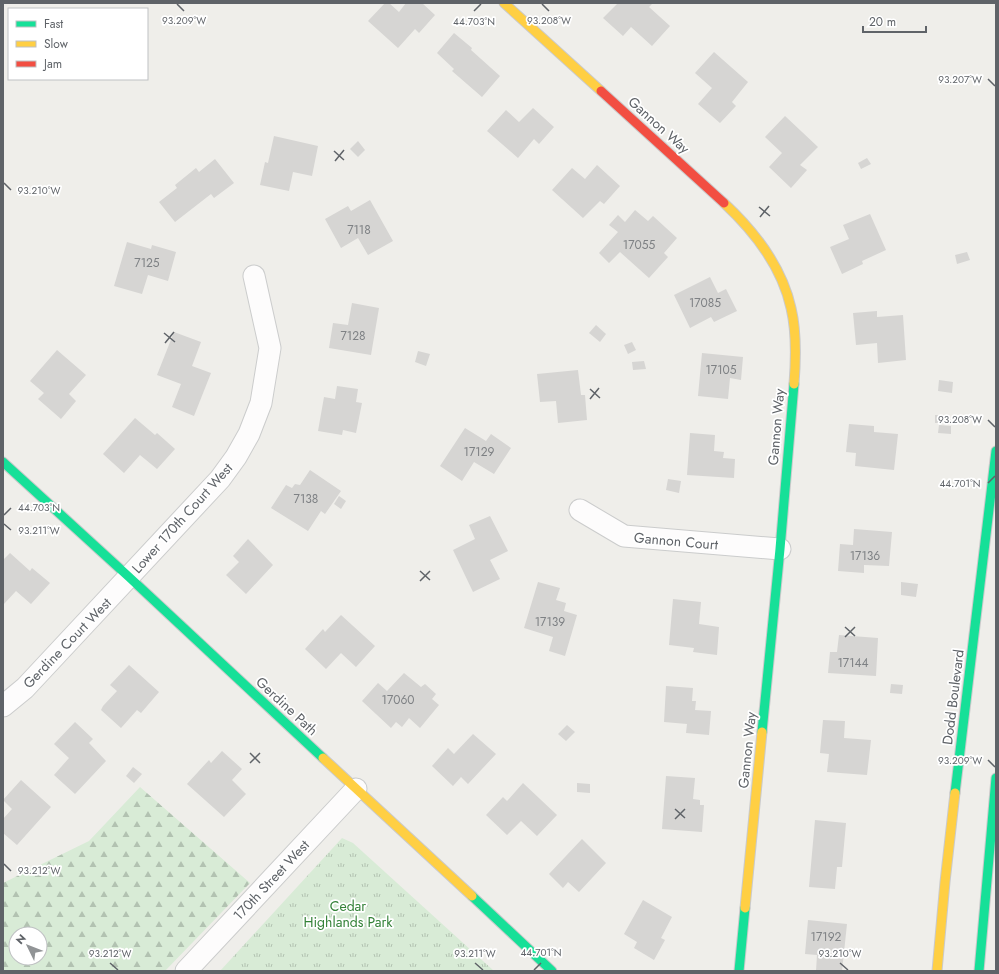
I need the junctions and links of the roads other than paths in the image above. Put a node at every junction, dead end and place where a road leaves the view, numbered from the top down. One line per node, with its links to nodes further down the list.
1 (504, 3): 6 (street, Gannon Way)
2 (254, 276): 7 (street, Lower 170th Court West)
3 (996, 451): 14 (street, Dodd Boulevard)
4 (3, 462): 7 (street, Gerdine Path)
5 (580, 510): 6 (street, Gannon Court)
6 (780, 549): 13 (street, Gannon Way)
7 (129, 577): 8 (street, Gerdine Court West); 10 (street, Gerdine Path)
8 (3, 706)
9 (996, 778): 15 (street)
10 (356, 789): 11 (street, 170th Street West); 12 (street, Gerdine Path)
11 (186, 971)
12 (552, 971)
13 (739, 971)
14 (937, 971)
15 (979, 971)

